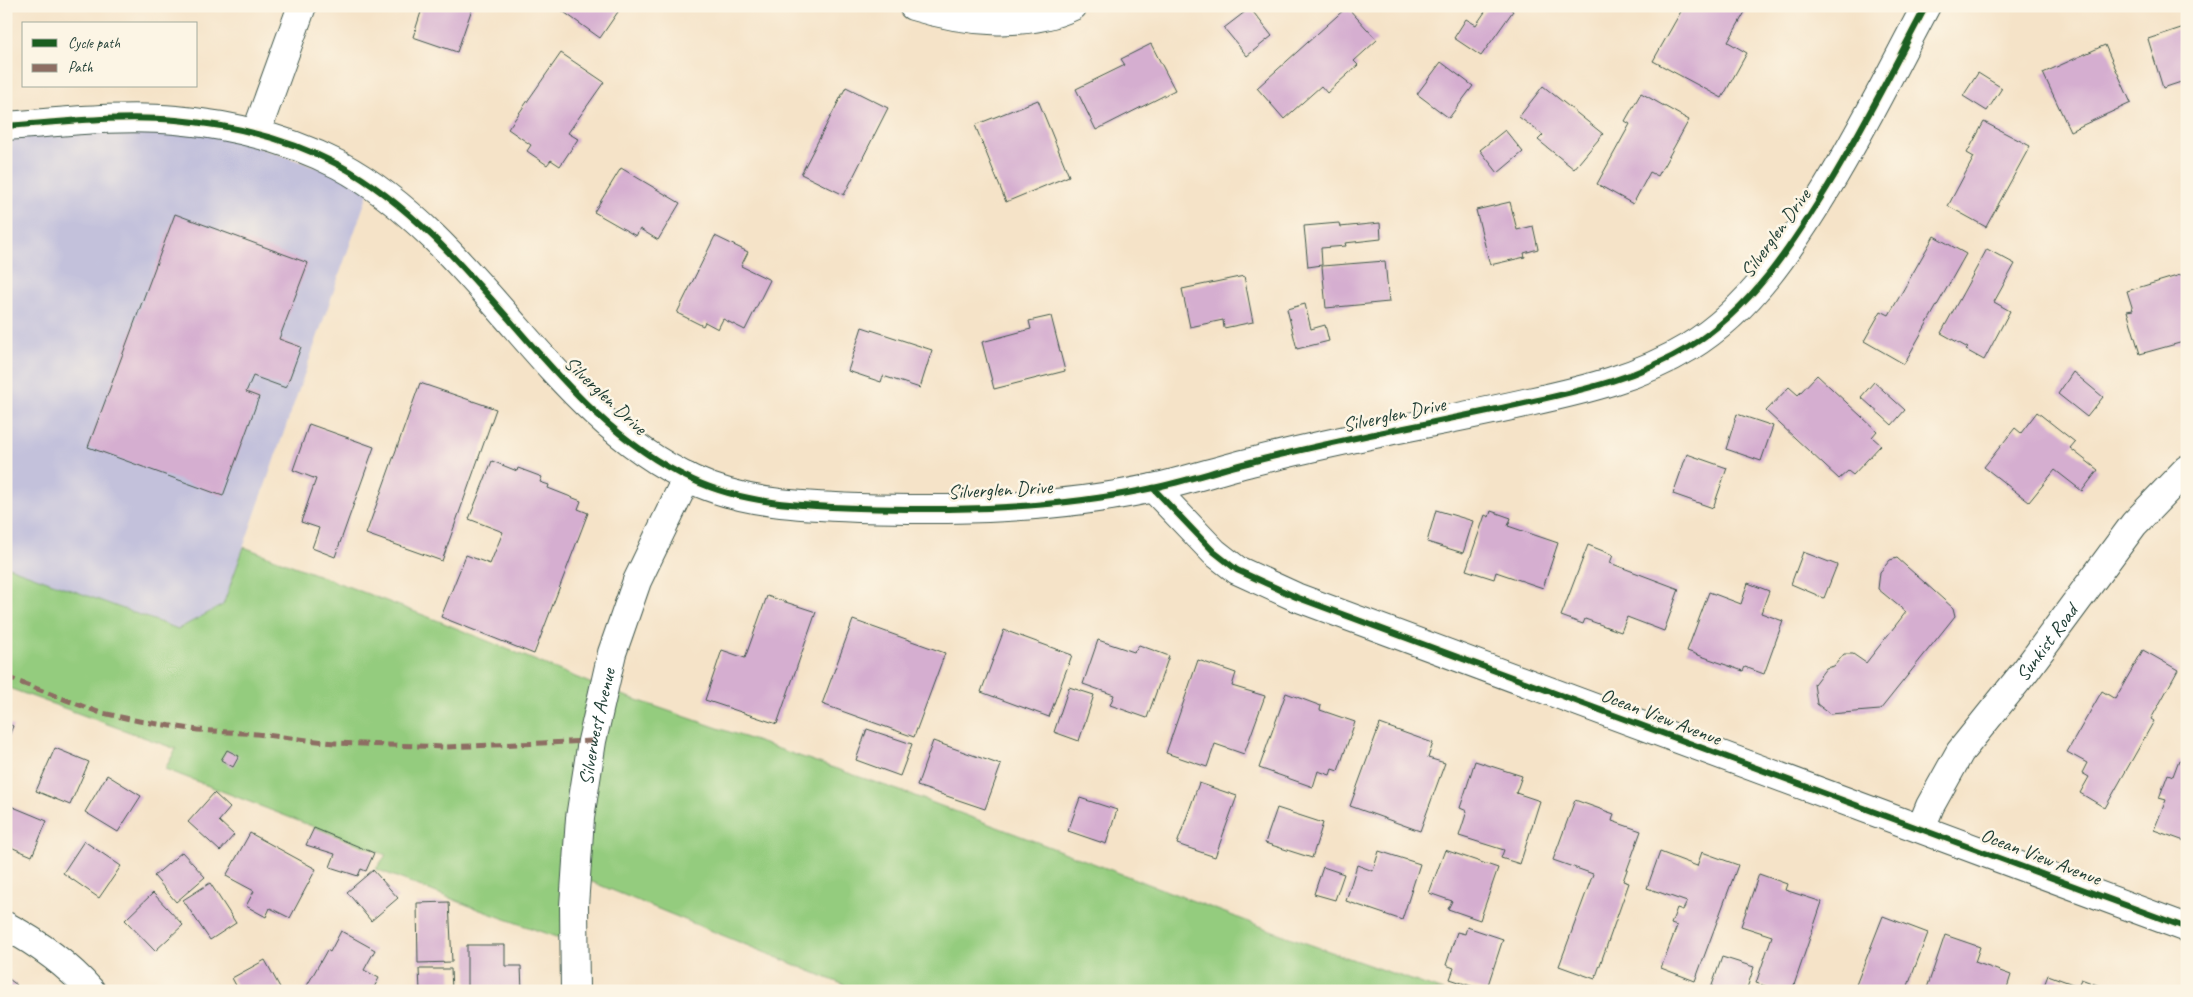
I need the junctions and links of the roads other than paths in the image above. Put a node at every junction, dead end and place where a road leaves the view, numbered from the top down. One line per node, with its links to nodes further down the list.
1 (302, 6): 6 (street)
2 (913, 6): 3 (street)
3 (1074, 6)
4 (1926, 6): 9 (street, Silverglen Drive)
5 (6, 126): 6 (street, Silverglen Drive)
6 (256, 133): 8 (street, Silverglen Drive)
7 (2187, 468): 10 (street, Sunkist Road)
8 (687, 477): 9 (street, Silverglen Drive); 14 (street, Silverwest Avenue)
9 (1152, 488): 10 (street, Ocean View Avenue)
10 (1921, 828): 12 (street, Ocean View Avenue)
11 (6, 926): 13 (street)
12 (2187, 928)
13 (91, 991)
14 (575, 991)

